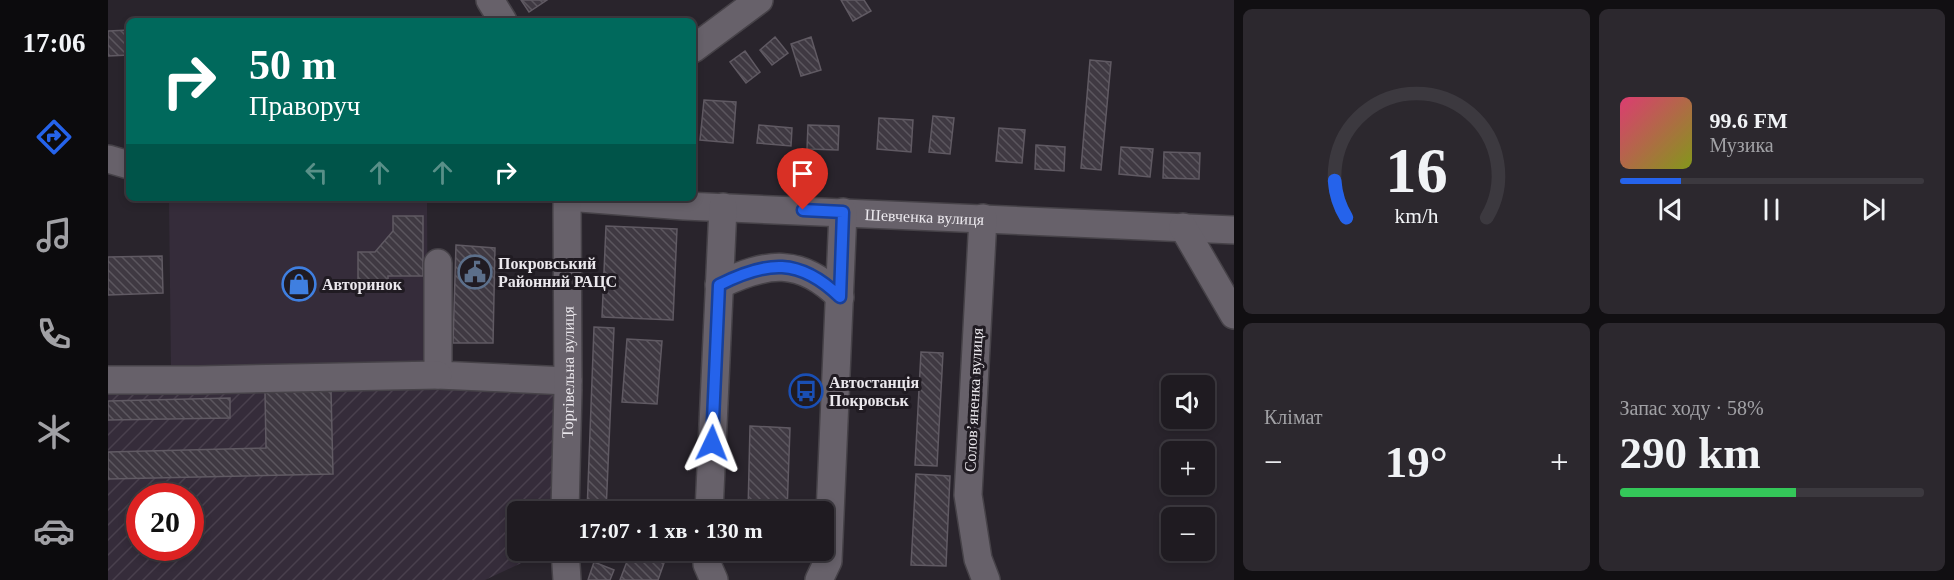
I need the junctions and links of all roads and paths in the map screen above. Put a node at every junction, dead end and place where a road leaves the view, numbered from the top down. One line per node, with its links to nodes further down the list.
1 (490, 0): 3 (street)
2 (759, 0): 4 (street)
3 (501, 18)
4 (696, 47)
5 (567, 201): 18 (street, Торгівельна вулиця)
6 (619, 201): 7 (street, Шевченка вулиця)
7 (723, 207): 8 (street, Шевченка вулиця); 13 (street)
8 (843, 212): 9 (street, Шевченка вулиця); 14 (street)
9 (983, 218): 10 (street, Шевченка вулиця); 26 (street, Солов’яненка вулиця)
10 (1183, 227): 11 (street, Шевченка вулиця); 15 (street)
11 (1234, 230)
12 (438, 263): 16 (street)
13 (719, 285): 14 (street); 20 (street)
14 (840, 297): 25 (street)
15 (1234, 315)
16 (438, 375): 17 (street); 18 (street)
17 (108, 380)
18 (568, 381): 19 (street, Торгівельна вулиця)
19 (565, 501)
20 (709, 501)
21 (566, 561): 23 (street)
22 (707, 561): 24 (street)
23 (567, 580)
24 (714, 580)
25 (819, 580)
26 (986, 580)

